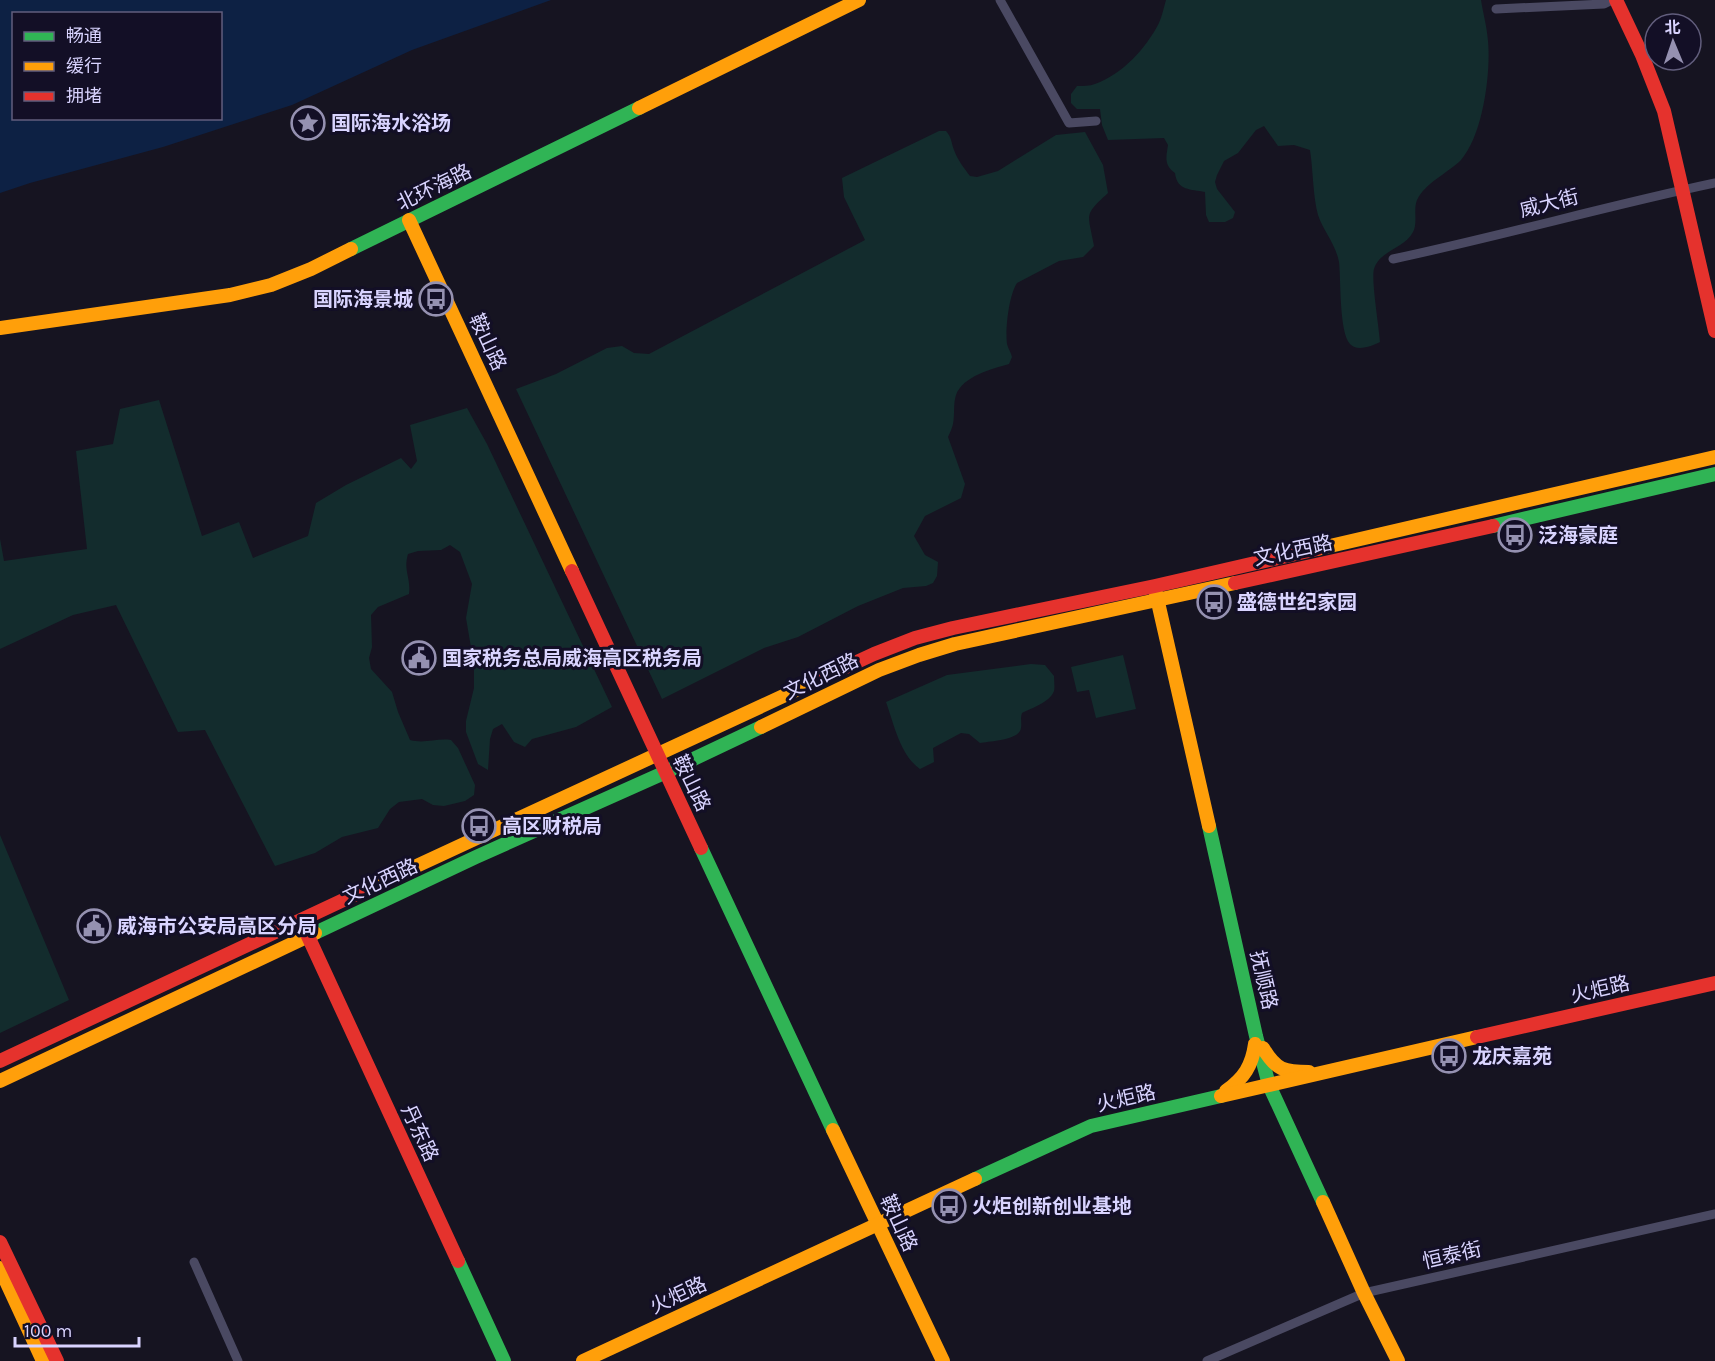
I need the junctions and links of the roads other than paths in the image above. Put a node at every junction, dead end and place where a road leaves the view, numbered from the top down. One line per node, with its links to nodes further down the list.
1 (859, 0): 9 (main road, 北环海路)
2 (1000, 0): 6 (street)
3 (1614, 0): 5 (street); 8 (main road)
4 (1622, 0): 8 (main road)
5 (1496, 9)
6 (1096, 121)
7 (1715, 183): 8 (street, 威大街)
8 (1687, 189): 10 (street, 威大街); 11 (main road); 13 (main road)
9 (409, 220): 12 (main road, 北环海路); 20 (main road, 鞍山路)
10 (1393, 259)
11 (1715, 303)
12 (0, 328)
13 (1715, 331)
14 (1715, 454): 18 (main road, 文化西路)
15 (1715, 474): 16 (main road, 文化西路)
16 (1691, 480): 17 (main road); 19 (main road, 文化西路)
17 (1715, 480)
18 (1155, 585): 19 (main road, 抚顺路); 20 (main road, 文化西路)
19 (1157, 600): 21 (main road, 文化西路); 25 (main road, 抚顺路)
20 (657, 754): 21 (main road, 鞍山路); 22 (main road, 文化西路)
21 (666, 772): 23 (main road, 文化西路); 32 (main road, 鞍山路)
22 (301, 921): 23 (main road, 丹东路); 26 (main road, 文化西路)
23 (308, 937): 28 (main road, 文化西路); 40 (main road, 丹东路)
24 (1715, 983): 27 (main road, 火炬路)
25 (1256, 1036): 27 (main road); 29 (main road, 抚顺路); 30 (main road)
26 (0, 1061)
27 (1322, 1073): 29 (main road, 火炬路)
28 (0, 1081)
29 (1269, 1085): 30 (main road, 火炬路); 36 (main road, 抚顺路)
30 (1219, 1096): 32 (main road, 火炬路)
31 (1715, 1214): 36 (street, 恒泰街)
32 (877, 1223): 41 (main road, 火炬路); 42 (main road, 鞍山路)
33 (0, 1242): 38 (main road)
34 (194, 1262): 39 (street)
35 (0, 1268): 37 (main road)
36 (1364, 1293): 43 (street, 恒泰街); 44 (main road, 抚顺路)
37 (43, 1361)
38 (57, 1361)
39 (238, 1361)
40 (504, 1361)
41 (584, 1361)
42 (943, 1361)
43 (1206, 1361)
44 (1398, 1361)

